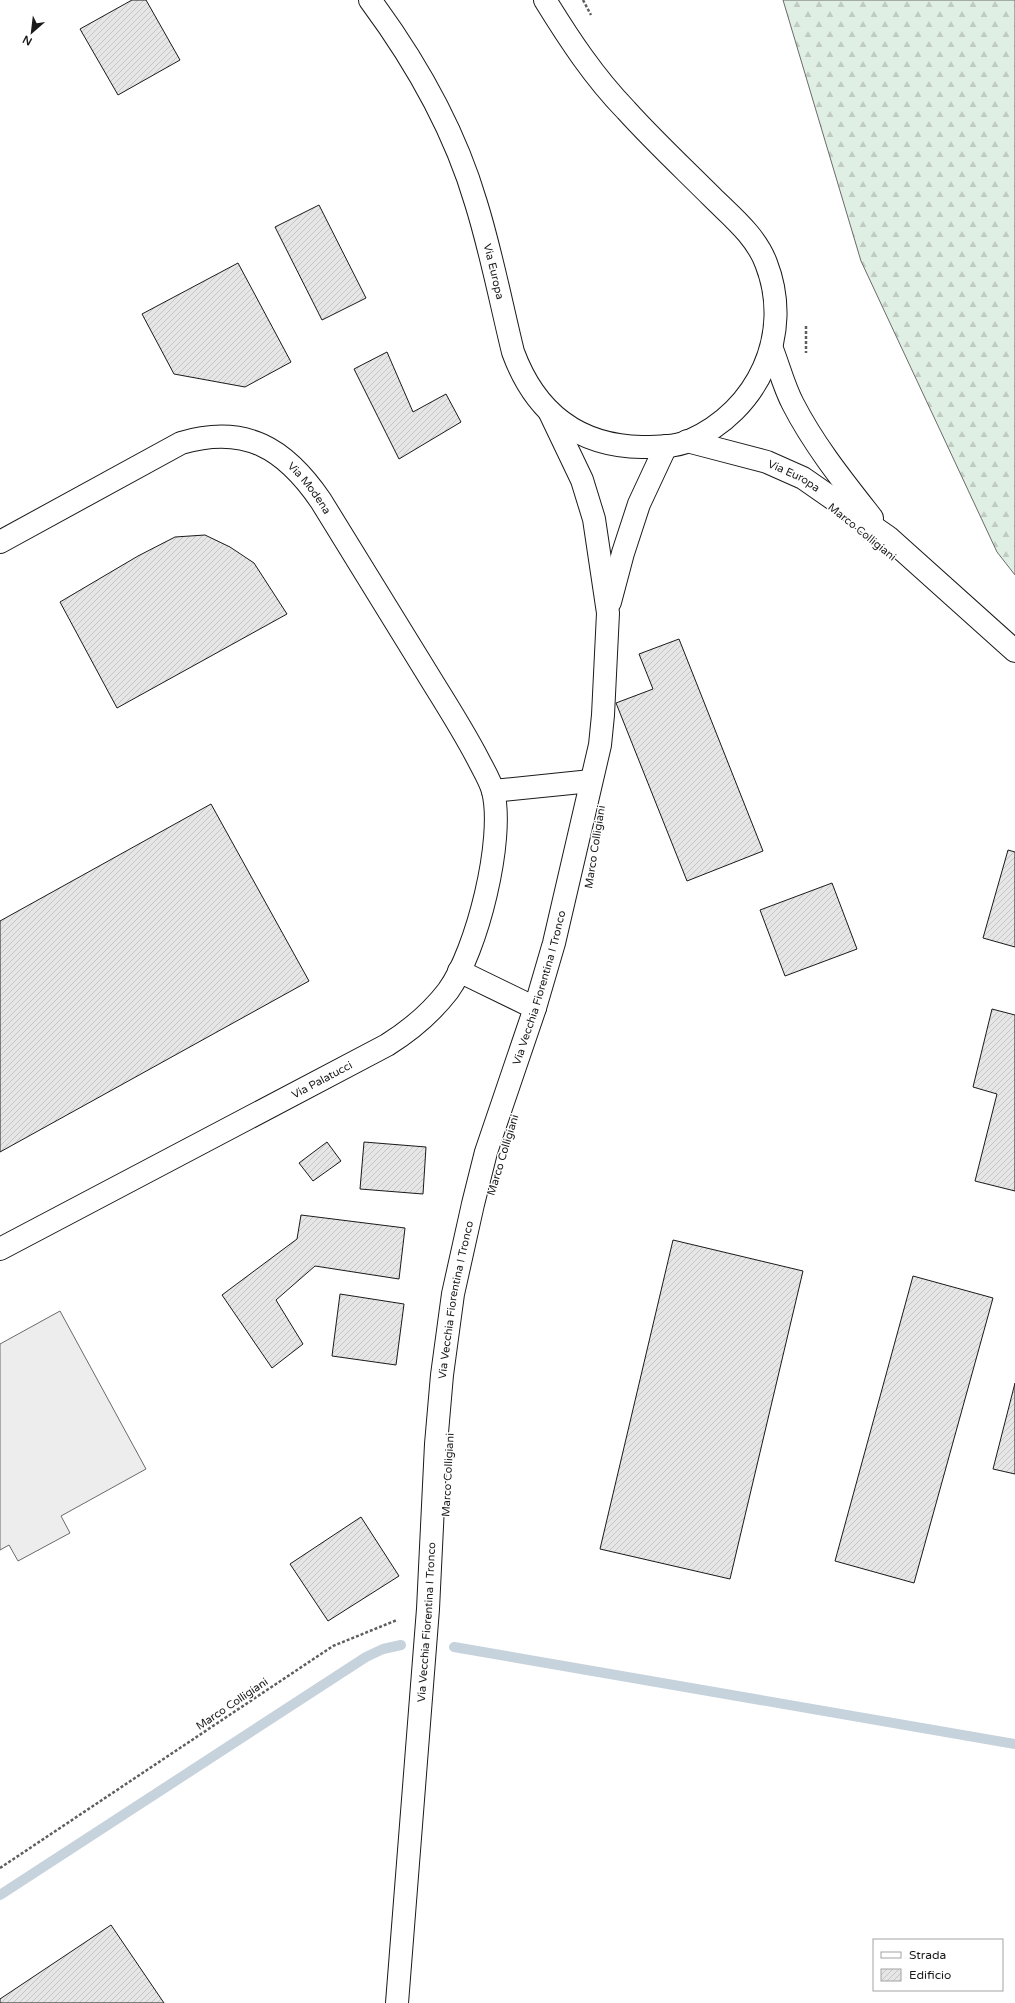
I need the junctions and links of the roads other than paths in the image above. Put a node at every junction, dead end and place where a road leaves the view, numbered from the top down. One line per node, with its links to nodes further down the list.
1 (370, 0): 4 (street, Via Europa)
2 (545, 0): 3 (street, Via Europa)
3 (772, 349): 5 (street, Via Europa); 7 (street, Via Europa)
4 (550, 413): 6 (street, Via Europa); 9 (street, Via Vecchia Fiorentina I Tronco)
5 (687, 442): 6 (street, Via Europa); 7 (street, Via Europa)
6 (666, 446): 9 (street, Via Vecchia Fiorentina I Tronco)
7 (888, 537): 10 (street, Via Europa)
8 (0, 542): 12 (street, Via Modena)
9 (608, 613): 11 (street, Via Vecchia Fiorentina I Tronco)
10 (1015, 651)
11 (591, 781): 12 (street); 14 (street, Via Vecchia Fiorentina I Tronco)
12 (493, 791): 13 (street, Via Palatucci)
13 (459, 971): 14 (street); 15 (street, Via Palatucci)
14 (535, 1008): 16 (street, Via Vecchia Fiorentina I Tronco)
15 (0, 1249)
16 (397, 2003)

